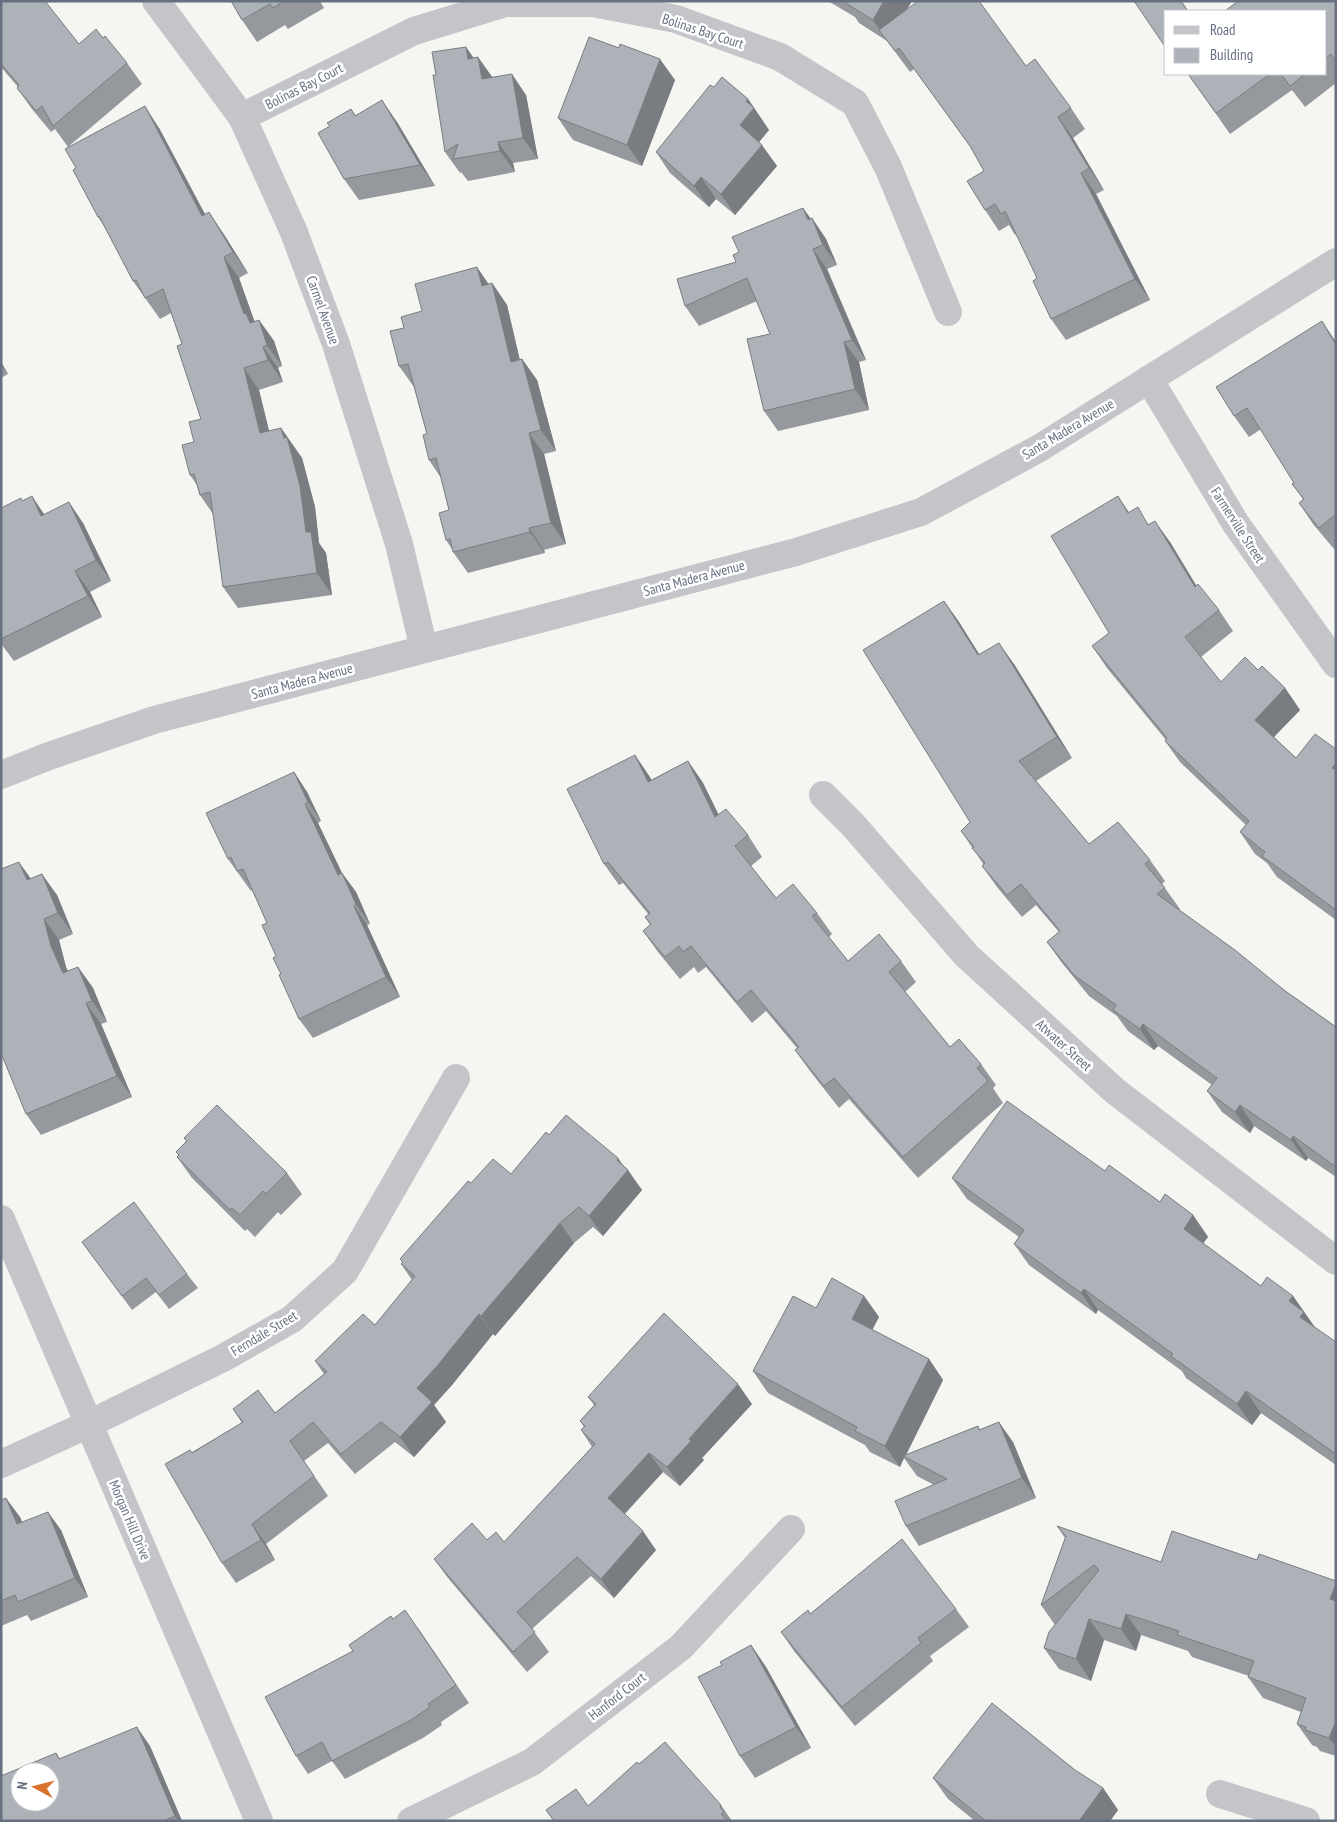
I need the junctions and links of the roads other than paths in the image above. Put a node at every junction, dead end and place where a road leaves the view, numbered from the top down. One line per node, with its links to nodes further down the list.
1 (156, 1): 2 (street, Carmel Avenue)
2 (242, 117): 4 (street, Bolinas Bay Court); 6 (street, Carmel Avenue)
3 (1336, 262): 5 (street, Santa Madera Avenue)
4 (948, 312)
5 (1149, 379): 6 (street, Santa Madera Avenue); 7 (street, Farmerville Street)
6 (424, 649): 8 (street, Santa Madera Avenue)
7 (1336, 664)
8 (1, 775)
9 (823, 795): 12 (street, Atwater Street)
10 (456, 1078): 13 (street, Ferndale Street)
11 (1, 1219): 13 (street, Morgan Hill Drive)
12 (1336, 1261)
13 (89, 1424): 14 (street, Ferndale Street); 17 (street, Morgan Hill Drive)
14 (1, 1464)
15 (791, 1528): 18 (street, Hanford Court)
16 (1220, 1794): 19 (street)
17 (259, 1821)
18 (411, 1821)
19 (1306, 1821)

